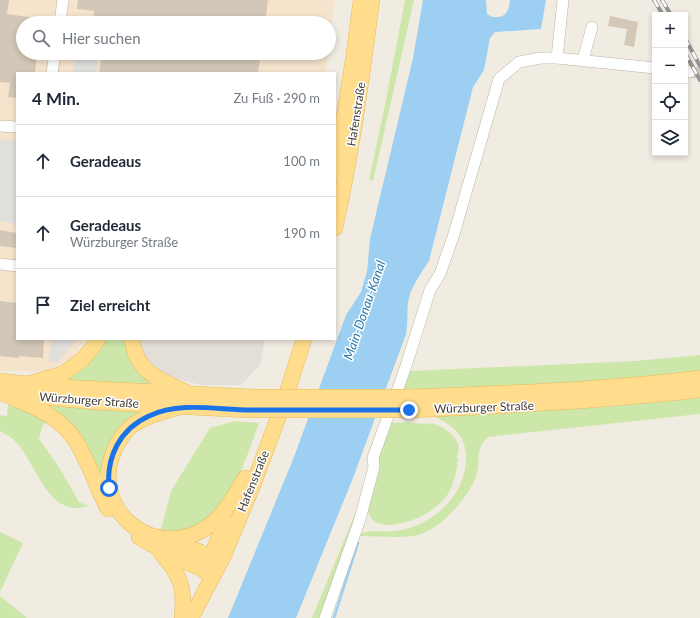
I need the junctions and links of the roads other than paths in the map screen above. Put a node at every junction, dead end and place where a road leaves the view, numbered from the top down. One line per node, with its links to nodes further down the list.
1 (64, 0): 5 (street)
2 (361, 0): 14 (main road, Hafenstraße)
3 (372, 0): 15 (main road, Hafenstraße)
4 (563, 0): 7 (street)
5 (61, 16)
6 (592, 27): 9 (street)
7 (557, 58): 9 (street); 33 (street)
8 (54, 60): 11 (street)
9 (583, 60): 10 (street)
10 (652, 68)
11 (52, 72)
12 (0, 126): 13 (street)
13 (16, 127)
14 (336, 166)
15 (336, 223)
16 (0, 264): 17 (street)
17 (16, 266)
18 (97, 340): 22 (main road)
19 (132, 340): 25 (main road)
20 (295, 340): 29 (main road, Hafenstraße); 31 (main road, Hafenstraße)
21 (700, 378): 27 (main road, Würzburger Straße)
22 (28, 384): 23 (main road, Würzburger Straße); 25 (main road, Würzburger Straße)
23 (1, 389): 28 (main road, Würzburger Straße); 30 (main road)
24 (700, 390): 27 (main road, Würzburger Straße)
25 (194, 395): 26 (main road, Würzburger Straße)
26 (251, 403): 27 (main road, Würzburger Straße, bridge); 28 (main road, Würzburger Straße)
27 (412, 403)
28 (179, 407): 30 (main road)
29 (245, 478): 30 (main road); 31 (main road, Hafenstraße)
30 (164, 544): 31 (main road); 32 (main road)
31 (212, 566): 32 (main road, Hafenstraße)
32 (185, 618)
33 (325, 618)

